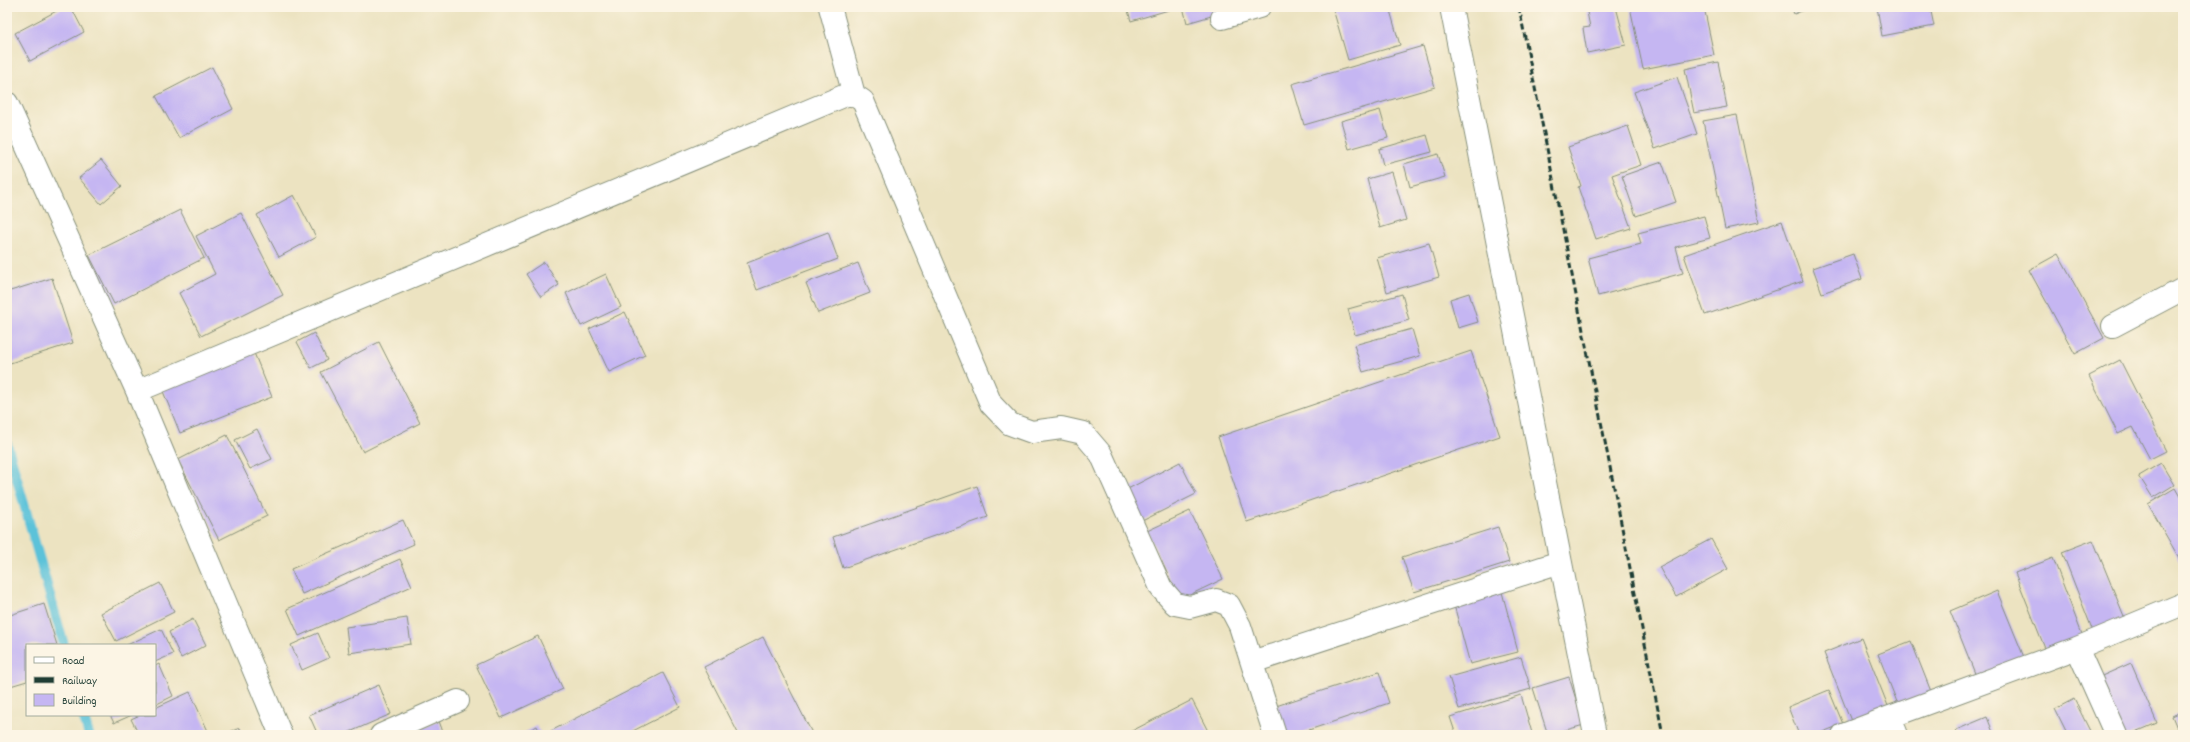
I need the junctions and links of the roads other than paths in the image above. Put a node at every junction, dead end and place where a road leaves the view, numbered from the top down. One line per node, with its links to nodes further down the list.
1 (830, 7): 5 (street)
2 (1259, 7): 4 (street)
3 (1451, 7): 10 (street)
4 (1222, 18)
5 (854, 95): 9 (street); 13 (street)
6 (7, 103): 9 (street)
7 (2183, 289): 8 (street)
8 (2113, 326)
9 (137, 391): 16 (street)
10 (1560, 562): 13 (street); 19 (street)
11 (2183, 604): 12 (street)
12 (2077, 648): 15 (street); 21 (street)
13 (1252, 662): 18 (street)
14 (458, 701): 17 (street)
15 (1893, 726): 20 (street)
16 (281, 735)
17 (381, 735)
18 (1274, 735)
19 (1595, 735)
20 (1843, 735)
21 (2116, 735)

